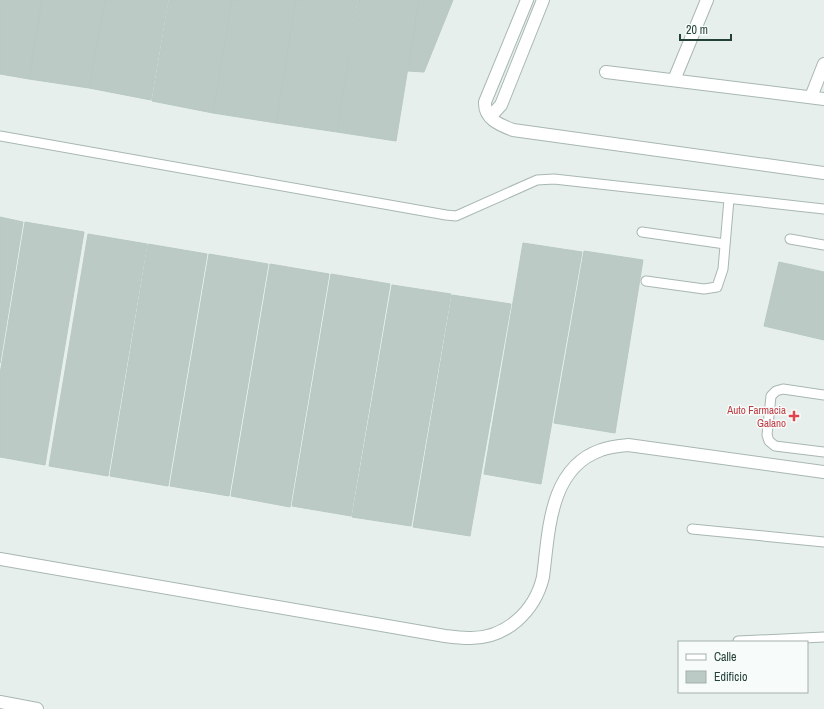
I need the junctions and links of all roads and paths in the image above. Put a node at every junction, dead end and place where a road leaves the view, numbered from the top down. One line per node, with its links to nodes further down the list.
1 (527, 0): 9 (street)
2 (543, 0): 9 (street)
3 (707, 0): 6 (street)
4 (824, 64): 7 (street)
5 (606, 72): 6 (street)
6 (674, 80): 7 (street)
7 (811, 97): 8 (street)
8 (824, 99)
9 (490, 117): 11 (street)
10 (0, 136): 12 (lane)
11 (824, 173)
12 (729, 198): 13 (lane); 16 (lane)
13 (824, 209)
14 (642, 232): 16 (lane)
15 (790, 239): 17 (lane)
16 (725, 244): 18 (lane)
17 (824, 245)
18 (646, 281)
19 (824, 395): 20 (lane)
20 (824, 452)
21 (824, 472): 24 (street)
22 (692, 529): 23 (lane)
23 (824, 542)
24 (0, 559)
25 (824, 636): 26 (lane)
26 (738, 641)
27 (0, 702): 28 (street)
28 (37, 709)

